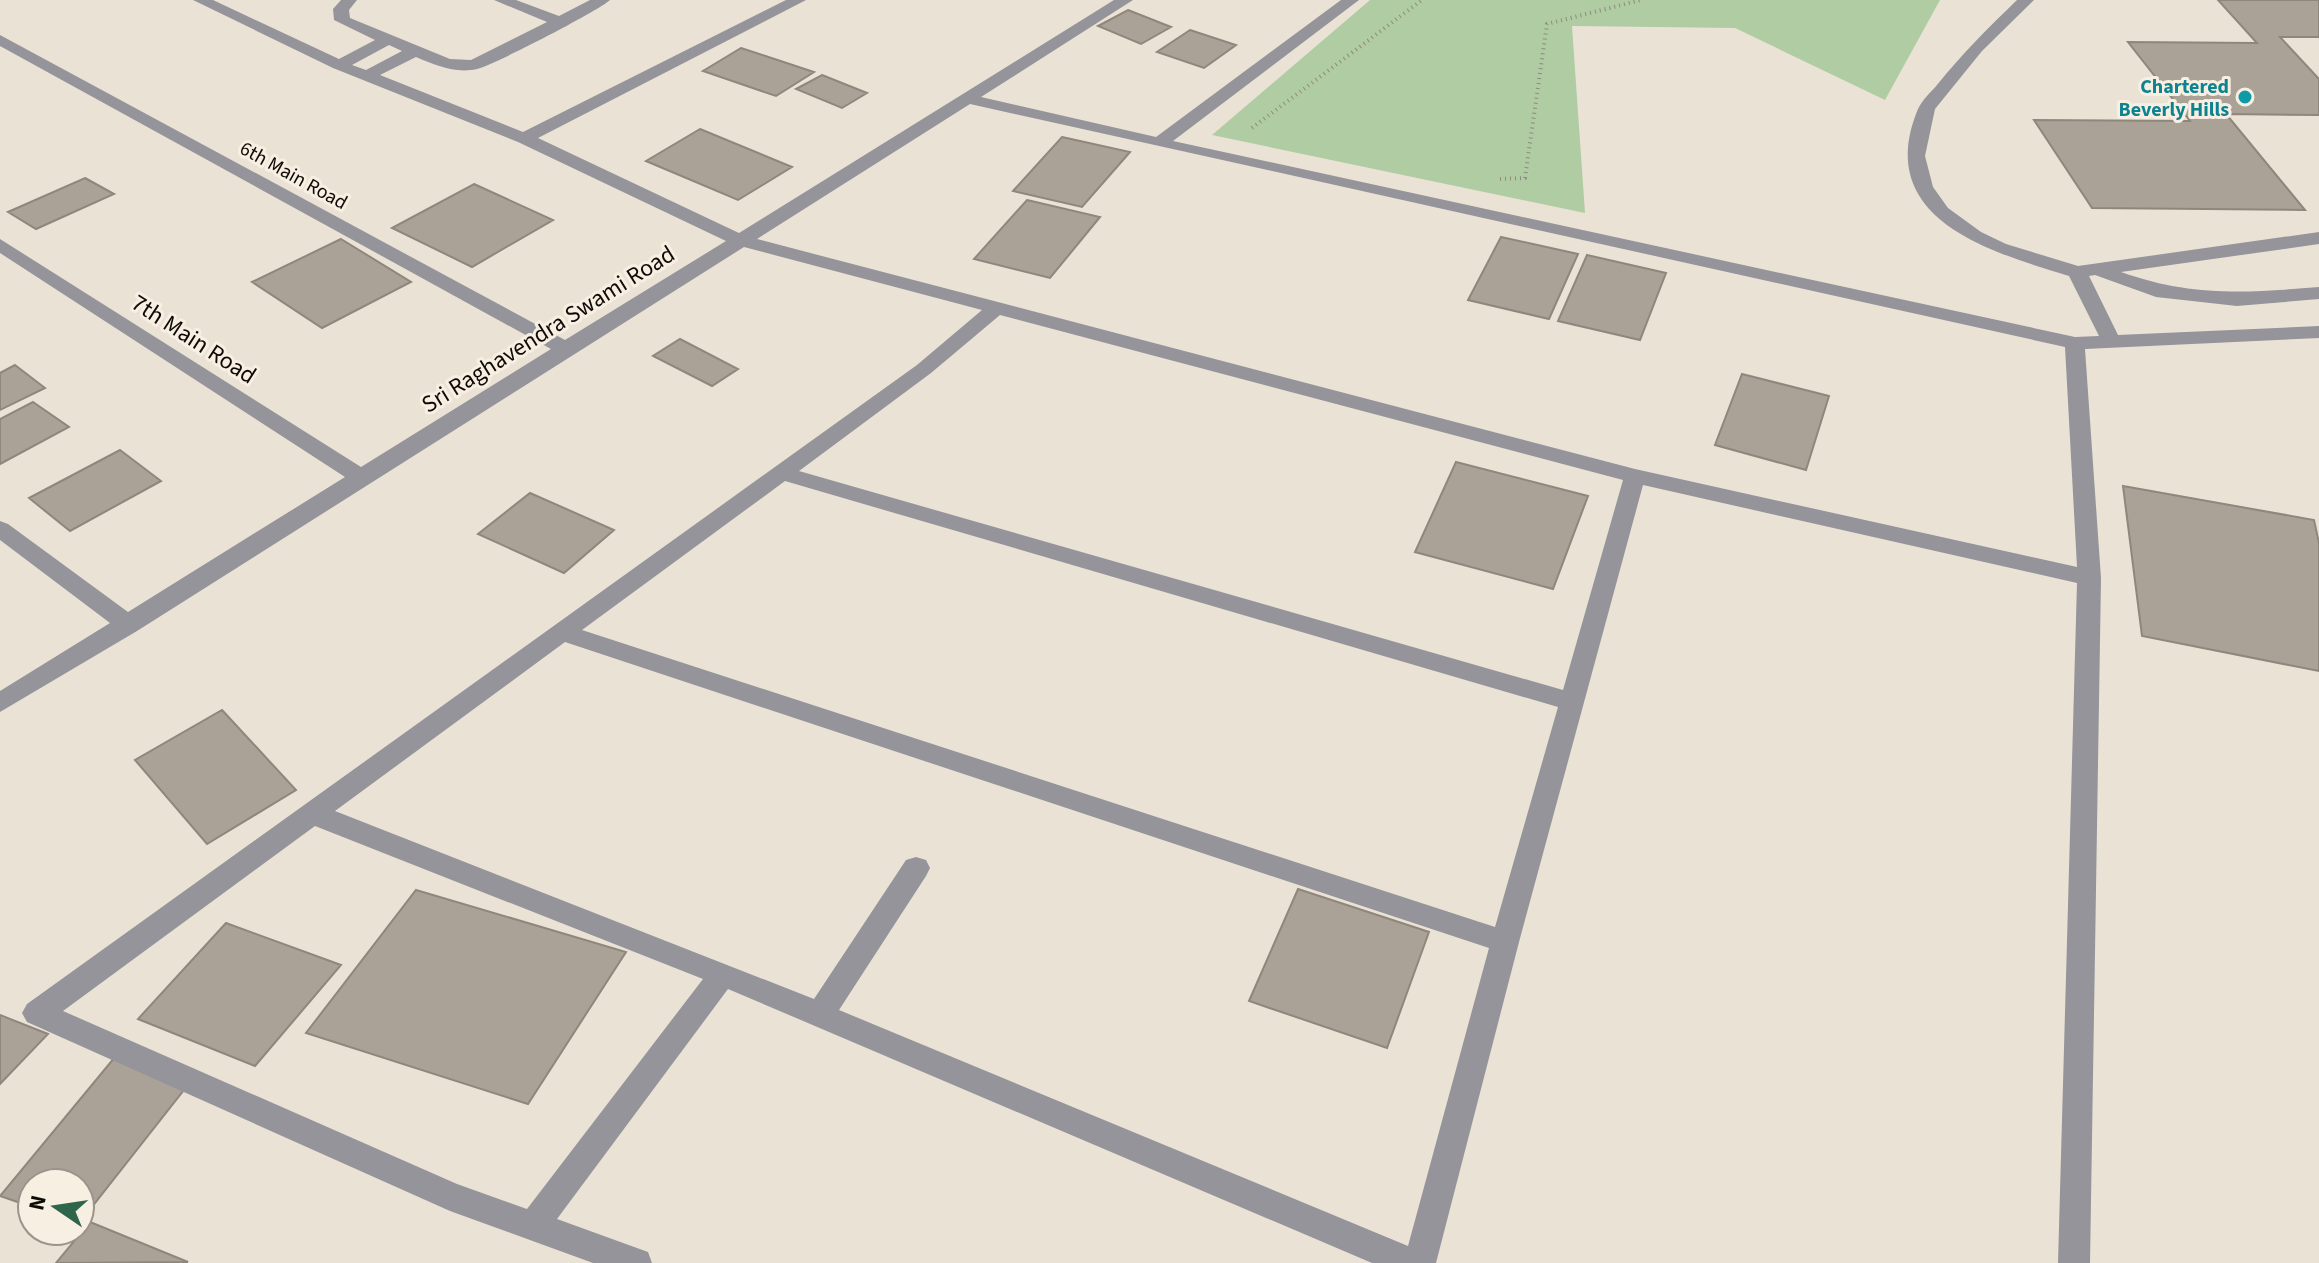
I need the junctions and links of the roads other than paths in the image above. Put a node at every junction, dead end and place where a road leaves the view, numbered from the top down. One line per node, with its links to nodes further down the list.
1 (201, 0): 13 (street)
2 (349, 0): 10 (street)
3 (502, 0): 9 (street)
4 (602, 0): 9 (street)
5 (798, 0): 16 (street)
6 (1125, 0): 15 (street, Sri Raghavendra Swami Road)
7 (1351, 0): 17 (street)
8 (2026, 0): 21 (street)
9 (562, 22): 12 (street)
10 (389, 39): 12 (street); 13 (street)
11 (0, 40): 27 (street, 6th Main Road)
12 (417, 50): 14 (street)
13 (339, 65): 14 (street)
14 (366, 76): 16 (street)
15 (968, 99): 17 (street); 19 (street, Sri Raghavendra Swami Road)
16 (524, 138): 19 (street)
17 (1159, 143): 26 (street)
18 (2319, 238): 21 (street)
19 (740, 240): 23 (street); 27 (street, Sri Raghavendra Swami Road)
20 (0, 245): 29 (street, 7th Main Road)
21 (2087, 271): 22 (street); 25 (street)
22 (2319, 293)
23 (995, 309): 28 (street); 30 (street)
24 (2319, 332): 25 (street)
25 (2111, 340): 26 (street)
26 (2075, 343): 32 (street)
27 (566, 349): 29 (street, Sri Raghavendra Swami Road)
28 (782, 473): 34 (street); 35 (street)
29 (359, 476): 33 (street, Sri Raghavendra Swami Road)
30 (1635, 476): 32 (street); 35 (street)
31 (0, 529): 33 (street)
32 (2089, 578): 46 (street)
33 (129, 625): 36 (street, Sri Raghavendra Swami Road)
34 (562, 632): 37 (street); 39 (street)
35 (1572, 702): 39 (street)
36 (0, 703)
37 (311, 813): 40 (street); 42 (street)
38 (916, 868): 41 (street)
39 (1505, 942): 45 (street)
40 (723, 974): 41 (street); 42 (street)
41 (820, 1015): 44 (street)
42 (534, 1225): 43 (street)
43 (636, 1263)
44 (1410, 1263)
45 (1420, 1263)
46 (2074, 1263)

